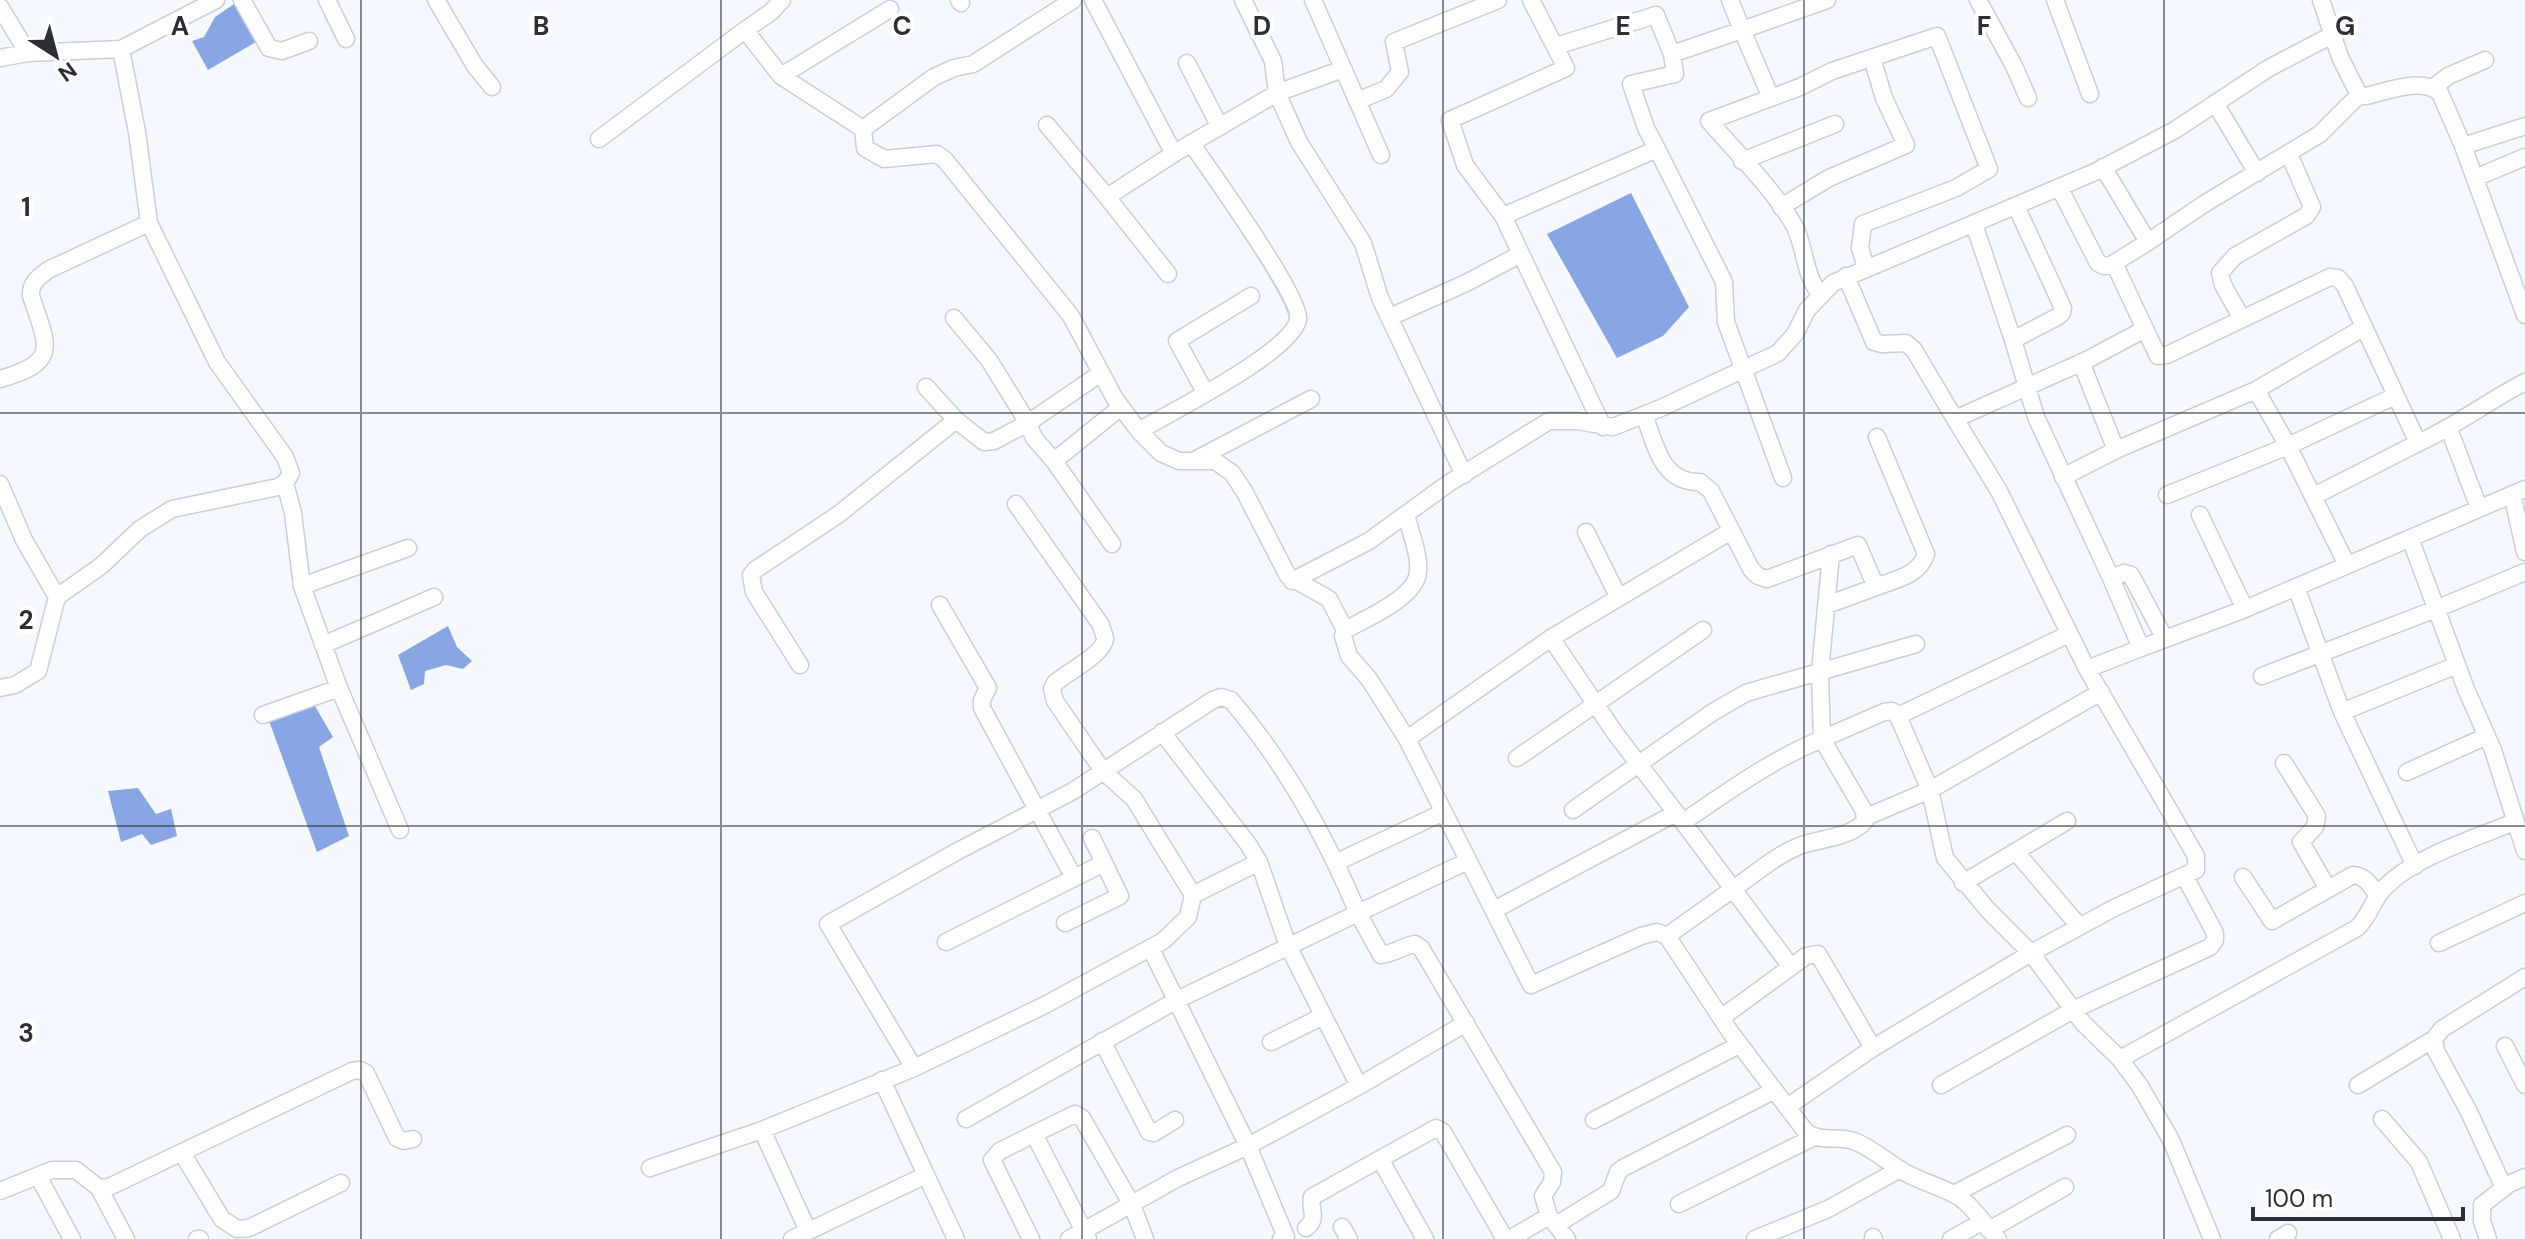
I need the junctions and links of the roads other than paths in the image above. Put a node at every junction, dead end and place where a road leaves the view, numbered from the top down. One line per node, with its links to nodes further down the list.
1 (216, 0): 25 (street)
2 (242, 0): 23 (street)
3 (327, 0): 22 (street)
4 (436, 0): 34 (street)
5 (782, 0): 19 (street)
6 (1073, 0): 47 (street)
7 (1093, 0): 52 (street)
8 (1243, 0): 36 (street)
9 (1531, 0): 24 (street)
10 (1730, 0): 20 (street)
11 (1827, 0): 20 (street)
12 (1978, 0): 40 (street)
13 (2055, 0): 37 (street)
14 (2321, 0): 21 (street)
15 (1315, 1): 32 (street)
16 (1490, 1): 41 (street)
17 (0, 7): 26 (street)
18 (890, 9): 33 (street)
19 (745, 30): 33 (street); 48 (street)
20 (1742, 30): 27 (street); 39 (street)
21 (2332, 35): 38 (street); 42 (street)
22 (346, 39)
23 (309, 41)
24 (1556, 46): 27 (street); 64 (street)
25 (121, 49): 26 (street); 65 (street)
26 (28, 53): 28 (street)
27 (1672, 54): 51 (street)
28 (0, 58)
29 (1872, 58): 39 (street); 63 (street); 70 (street)
30 (2485, 60): 35 (street)
31 (1187, 63): 46 (street)
32 (1343, 69): 36 (street); 41 (street)
33 (781, 76): 47 (street)
34 (492, 87)
35 (2434, 87): 38 (street); 50 (street)
36 (1277, 93): 46 (street); 76 (street)
37 (2090, 94)
38 (2359, 95): 53 (street)
39 (1771, 98): 56 (street)
40 (2028, 98)
41 (1357, 101): 54 (street)
42 (2215, 103): 57 (street); 58 (street)
43 (1835, 124): 56 (street)
44 (1047, 125): 61 (street)
45 (2525, 126): 50 (street)
46 (1220, 127): 49 (street)
47 (863, 129): 84 (street)
48 (599, 139)
49 (1191, 143): 52 (street); 90 (street)
50 (2463, 146): 59 (street)
51 (1657, 149): 64 (street); 83 (street)
52 (1174, 154): 61 (street)
53 (2289, 154): 58 (street); 78 (street)
54 (1381, 155)
55 (2525, 157): 59 (street)
56 (1742, 161): 63 (street)
57 (2103, 167): 60 (street); 67 (street)
58 (2257, 173): 67 (street)
59 (2475, 178): 75 (street)
60 (2059, 187): 62 (street); 69 (street)
61 (1107, 197): 71 (street)
62 (2016, 206): 66 (street); 81 (street)
63 (1781, 207): 73 (street)
64 (1503, 216): 68 (street)
65 (149, 223): 85 (street); 110 (street)
66 (1974, 224): 70 (street); 81 (street)
67 (2148, 242): 69 (street)
68 (1521, 254): 76 (street); 98 (street)
69 (2114, 263): 80 (street)
70 (1866, 267): 72 (street)
71 (1168, 274)
72 (1846, 276): 73 (street); 95 (street)
73 (1821, 295): 83 (street)
74 (1251, 296): 90 (street)
75 (2525, 315)
76 (1390, 317): 107 (street)
77 (954, 318): 97 (street)
78 (2242, 319): 79 (street); 80 (street)
79 (2363, 328): 89 (street); 91 (street)
80 (2145, 329): 82 (street)
81 (2013, 340): 87 (street)
82 (2081, 362): 87 (street); 104 (street)
83 (1744, 369): 94 (street); 109 (street)
84 (1101, 373): 93 (street); 97 (street)
85 (0, 379)
86 (2525, 382): 99 (street)
87 (2025, 386): 95 (street); 108 (street)
88 (926, 387): 96 (street)
89 (2256, 390): 103 (street); 104 (street)
90 (1205, 392): 100 (street)
91 (2395, 396): 102 (street); 103 (street)
92 (1311, 399): 106 (street)
93 (1121, 407): 100 (street); 105 (street)
94 (1644, 415): 98 (street); 119 (street)
95 (1955, 419): 142 (street)
96 (956, 420): 97 (street); 149 (street)
97 (1028, 423): 105 (street)
98 (1603, 427): 107 (street)
99 (2449, 429): 102 (street); 116 (street)
100 (1139, 431): 106 (street)
101 (1877, 437): 131 (street)
102 (2418, 443): 114 (street)
103 (2288, 446): 113 (street); 114 (street)
104 (2116, 450): 108 (street)
105 (1054, 461): 122 (street)
106 (1193, 461): 129 (street)
107 (1464, 475): 117 (street)
108 (2063, 477): 128 (street)
109 (1783, 478)
110 (285, 483): 130 (street); 134 (street)
111 (0, 484): 134 (street)
112 (2518, 491): 116 (street); 124 (street)
113 (2167, 495)
114 (2314, 496): 126 (street)
115 (1016, 504): 168 (street)
116 (2479, 508): 121 (street)
117 (1406, 514): 129 (street); 140 (street)
118 (2200, 515): 138 (street)
119 (1731, 531): 125 (street); 133 (street)
120 (1586, 532): 133 (street)
121 (2410, 538): 126 (street); 139 (street)
122 (1112, 544)
123 (408, 548): 130 (street)
124 (2525, 552)
125 (1831, 554): 131 (street); 137 (street)
126 (2347, 565): 132 (street)
127 (2525, 572): 139 (street)
128 (2111, 578): 144 (street); 147 (street)
129 (1292, 581): 140 (street)
130 (302, 586): 146 (street)
131 (1876, 587): 137 (street)
132 (2296, 587): 138 (street); 148 (street)
133 (1618, 596): 143 (street)
134 (57, 597): 154 (street)
135 (434, 597): 146 (street)
136 (940, 605): 171 (street)
137 (1827, 605): 152 (street)
138 (2245, 609): 144 (street)
139 (2436, 609): 148 (street); 150 (street)
140 (1345, 630): 163 (street)
141 (1703, 630): 157 (street)
142 (2069, 634): 151 (street); 160 (street)
143 (1551, 638): 157 (street); 163 (street)
144 (2165, 639): 147 (street)
145 (1916, 644): 152 (street)
146 (323, 645): 155 (street)
147 (2141, 648): 151 (street)
148 (2320, 654): 153 (street); 158 (street)
149 (800, 665)
150 (2457, 665): 158 (street); 162 (street)
151 (2087, 669): 156 (street)
152 (1820, 672): 164 (street); 167 (street)
153 (2262, 676)
154 (0, 688)
155 (339, 688): 159 (street); 178 (street)
156 (2101, 692): 170 (street); 188 (street)
157 (1596, 705): 165 (street); 167 (street)
158 (2342, 712): 186 (street)
159 (263, 715)
160 (1898, 716): 164 (street); 170 (street)
161 (1162, 732): 168 (street); 183 (street); 184 (street)
162 (2487, 736): 169 (street); 177 (street)
163 (1407, 739): 173 (street)
164 (1822, 739): 174 (street); 175 (street)
165 (1517, 758)
166 (2284, 763): 192 (street)
167 (1638, 764): 172 (street); 175 (street)
168 (1103, 771): 171 (street); 193 (street)
169 (2407, 772)
170 (1930, 790): 174 (street); 190 (street)
171 (1039, 809): 187 (street); 220 (street)
172 (1573, 810)
173 (1444, 812): 182 (street); 184 (street)
174 (1866, 817): 191 (street)
175 (1680, 818): 191 (street); 196 (street)
176 (2067, 821): 181 (street)
177 (2514, 822): 180 (street); 186 (street)
178 (400, 830)
179 (1092, 838): 185 (street)
180 (2525, 851)
181 (2016, 852): 190 (street); 199 (street)
182 (1468, 861): 196 (street); 197 (street)
183 (1259, 862): 193 (street); 203 (street)
184 (1337, 862): 197 (street)
185 (1104, 863): 187 (street); 198 (street)
186 (2415, 866): 194 (street)
187 (1073, 876): 201 (street)
188 (2185, 877): 199 (street); 209 (street)
189 (2243, 877): 192 (street)
190 (1963, 883): 205 (street)
191 (1733, 889): 200 (street); 206 (street)
192 (2328, 889): 194 (street)
193 (1193, 895): 204 (street)
194 (2378, 896): 219 (street)
195 (2525, 903): 202 (street)
196 (1494, 910): 200 (street)
197 (1358, 913): 203 (street); 212 (street)
198 (1065, 923)
199 (2079, 926): 205 (street)
200 (1667, 936): 211 (street)
201 (946, 942)
202 (2439, 943)
203 (1288, 946): 208 (street); 210 (street)
204 (1151, 949): 208 (street); 220 (street)
205 (2031, 953): 209 (street); 218 (street)
206 (1791, 967): 211 (street); 218 (street)
207 (2525, 977): 213 (street)
208 (1177, 1000): 214 (street); 237 (street)
209 (2073, 1010): 219 (street); 222 (street)
210 (1323, 1016): 215 (street); 225 (street)
211 (1721, 1018): 216 (street)
212 (1466, 1023): 225 (street); 253 (street)
213 (2434, 1039): 223 (street); 248 (street)
214 (1102, 1041): 228 (street); 230 (street)
215 (1271, 1042)
216 (1739, 1045): 226 (street); 231 (street)
217 (2505, 1046): 224 (street)
218 (1873, 1048): 227 (street)
219 (2120, 1059): 271 (street)
220 (914, 1068): 221 (street)
221 (882, 1080): 232 (street); 242 (street)
222 (1941, 1085)
223 (2358, 1085)
224 (2525, 1085)
225 (1359, 1086): 237 (street)
226 (1773, 1091): 227 (street); 253 (street)
227 (1787, 1107): 235 (street)
228 (966, 1119)
229 (2382, 1119): 272 (street)
230 (1175, 1120)
231 (1594, 1120)
232 (762, 1130): 240 (street); 255 (street)
233 (1034, 1134): 252 (street); 257 (street); 263 (street)
234 (2067, 1135): 250 (street)
235 (1814, 1137): 241 (street); 251 (street)
236 (413, 1139): 238 (street)
237 (1248, 1146): 252 (street); 258 (street)
238 (182, 1153): 245 (street); 247 (street)
239 (1380, 1159): 256 (street); 266 (street); 267 (street)
240 (650, 1168)
241 (1900, 1169): 250 (street); 269 (street)
242 (926, 1175): 255 (street); 262 (street)
243 (38, 1176): 247 (street); 249 (street); 259 (street)
244 (2525, 1177): 248 (street)
245 (341, 1183)
246 (2065, 1187): 254 (street)
247 (99, 1188): 260 (street)
248 (2504, 1188): 273 (street)
249 (0, 1191)
250 (1954, 1194): 254 (street)
251 (1679, 1204)
252 (1132, 1205): 257 (street); 265 (street)
253 (1553, 1220): 267 (street); 268 (street)
254 (1989, 1230): 270 (street)
255 (808, 1231): 261 (street)
256 (1308, 1233): 258 (street)
257 (1086, 1235): 264 (street)
258 (1284, 1238)
259 (72, 1239)
260 (126, 1239)
261 (792, 1239)
262 (956, 1239)
263 (1031, 1239)
264 (1069, 1239)
265 (1145, 1239)
266 (1425, 1239)
267 (1508, 1239)
268 (1567, 1239)
269 (1755, 1239)
270 (1951, 1239)
271 (2212, 1239)
272 (2452, 1239)
273 (2488, 1239)

